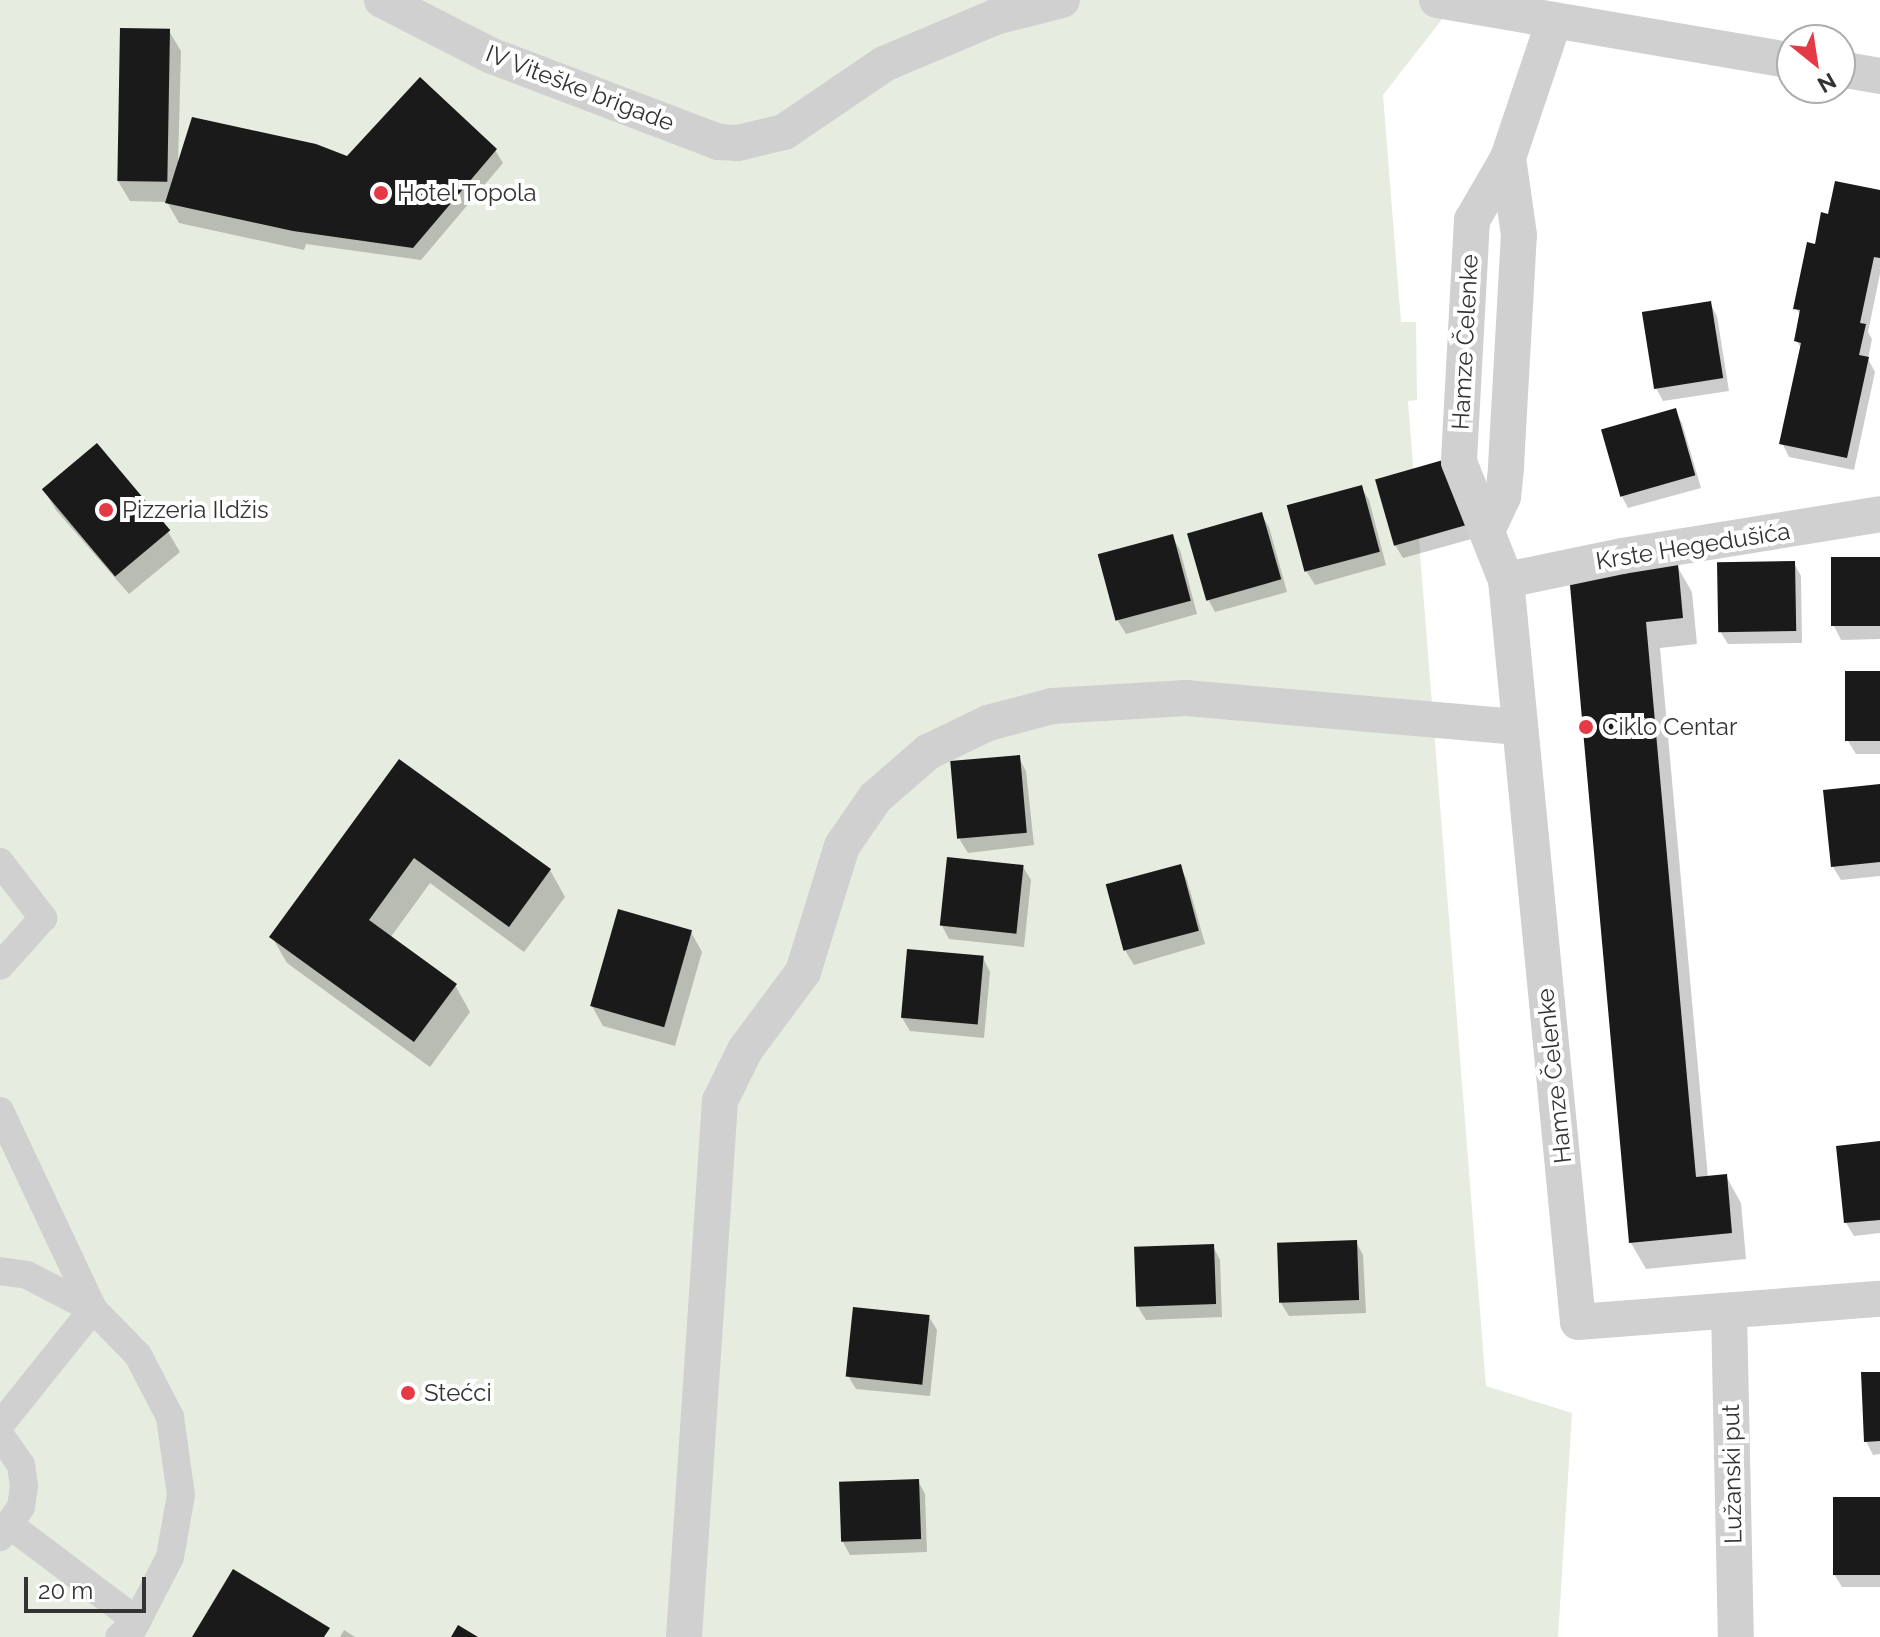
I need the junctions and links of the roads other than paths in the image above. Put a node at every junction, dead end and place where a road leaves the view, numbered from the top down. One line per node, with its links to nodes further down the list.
1 (382, 0): 2 (street, IV Viteške brigade)
2 (1062, 0)
3 (1437, 0): 4 (street)
4 (1554, 21): 5 (street); 8 (street, Hamze Čelenke)
5 (1776, 58)
6 (1856, 72): 7 (street)
7 (1880, 76)
8 (1508, 158): 10 (street, Hamze Čelenke); 10 (street, Hamze Čelenke)
9 (1880, 514): 11 (street, Krste Hegedušića)
10 (1487, 531): 11 (street, Hamze Čelenke)
11 (1506, 580): 12 (street, Hamze Čelenke)
12 (1519, 727): 19 (street, Hamze Čelenke); 24 (street)
13 (0, 862): 14 (street)
14 (0, 966)
15 (0, 1111): 18 (street)
16 (0, 1271): 18 (street)
17 (1880, 1299): 19 (street, Hamze Čelenke)
18 (93, 1309): 20 (street); 23 (street)
19 (1729, 1311): 25 (street, Lužanski put)
20 (0, 1425)
21 (0, 1435): 22 (street)
22 (6, 1532): 23 (street)
23 (129, 1632)
24 (684, 1637)
25 (1736, 1637)

